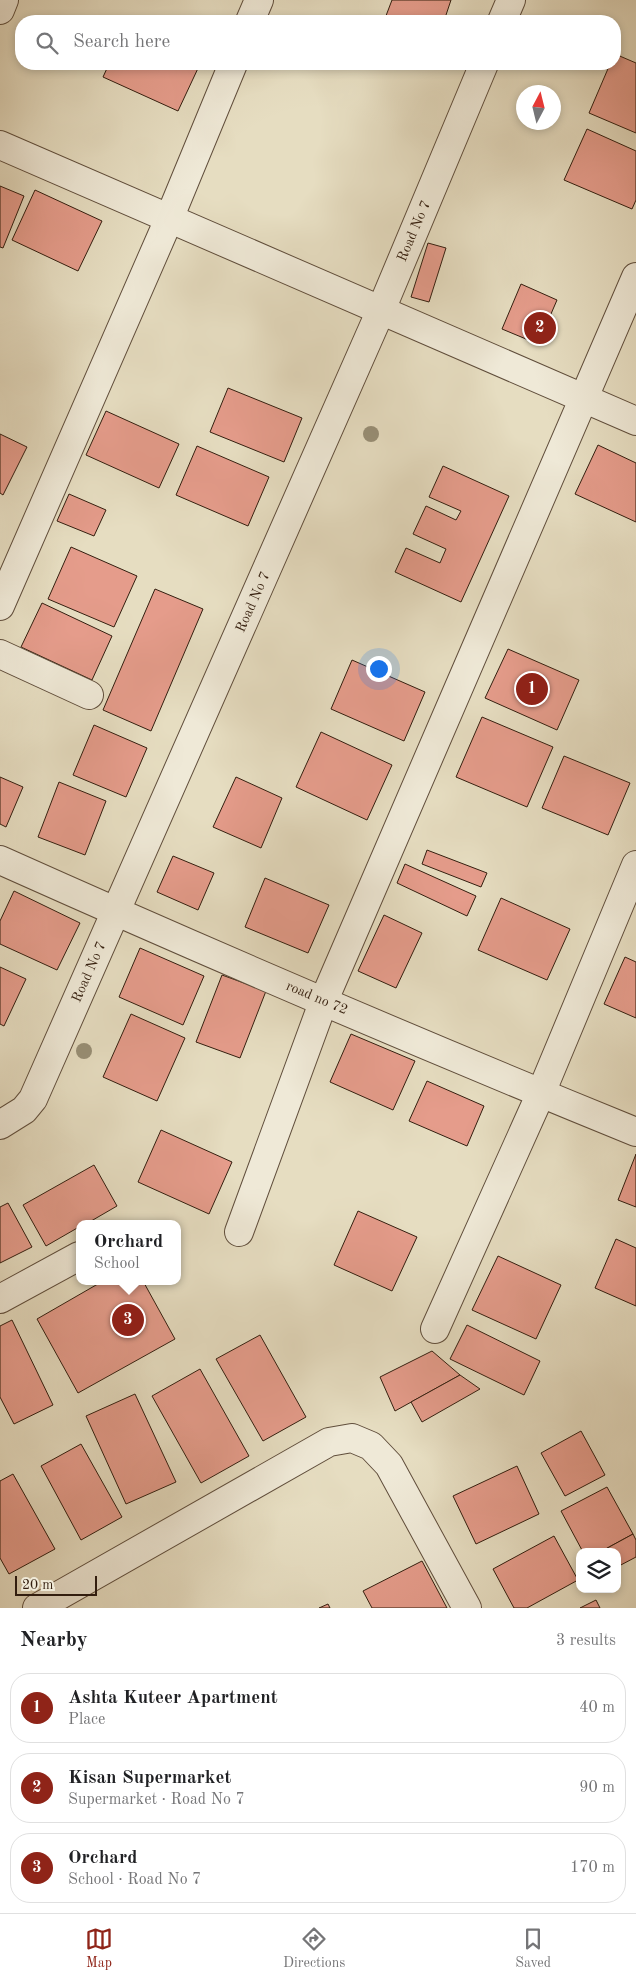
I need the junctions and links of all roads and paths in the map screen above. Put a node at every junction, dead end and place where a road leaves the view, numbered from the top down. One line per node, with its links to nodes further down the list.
1 (4, 0): 4 (street)
2 (259, 0): 5 (street)
3 (511, 0): 6 (street)
4 (0, 10)
5 (253, 15)
6 (505, 15)
7 (231, 70): 10 (street)
8 (481, 70): 12 (street, Road No 7)
9 (0, 145): 10 (street)
10 (169, 219): 12 (street); 15 (street)
11 (636, 277): 13 (street)
12 (381, 310): 13 (street); 20 (street, Road No 7)
13 (585, 398): 14 (street); 21 (street)
14 (636, 421)
15 (0, 606)
16 (0, 654): 17 (street)
17 (89, 695)
18 (0, 860): 20 (street, road no 72)
19 (636, 865): 22 (street)
20 (116, 912): 21 (street, road no 72); 23 (street, Road No 7)
21 (324, 1000): 22 (street, road no 72); 25 (street)
22 (541, 1093): 24 (street, road no 72); 28 (street)
23 (0, 1125)
24 (636, 1132)
25 (239, 1232)
26 (76, 1258): 27 (street)
27 (0, 1299)
28 (435, 1330)
29 (37, 1608): 30 (street)
30 (466, 1608)

